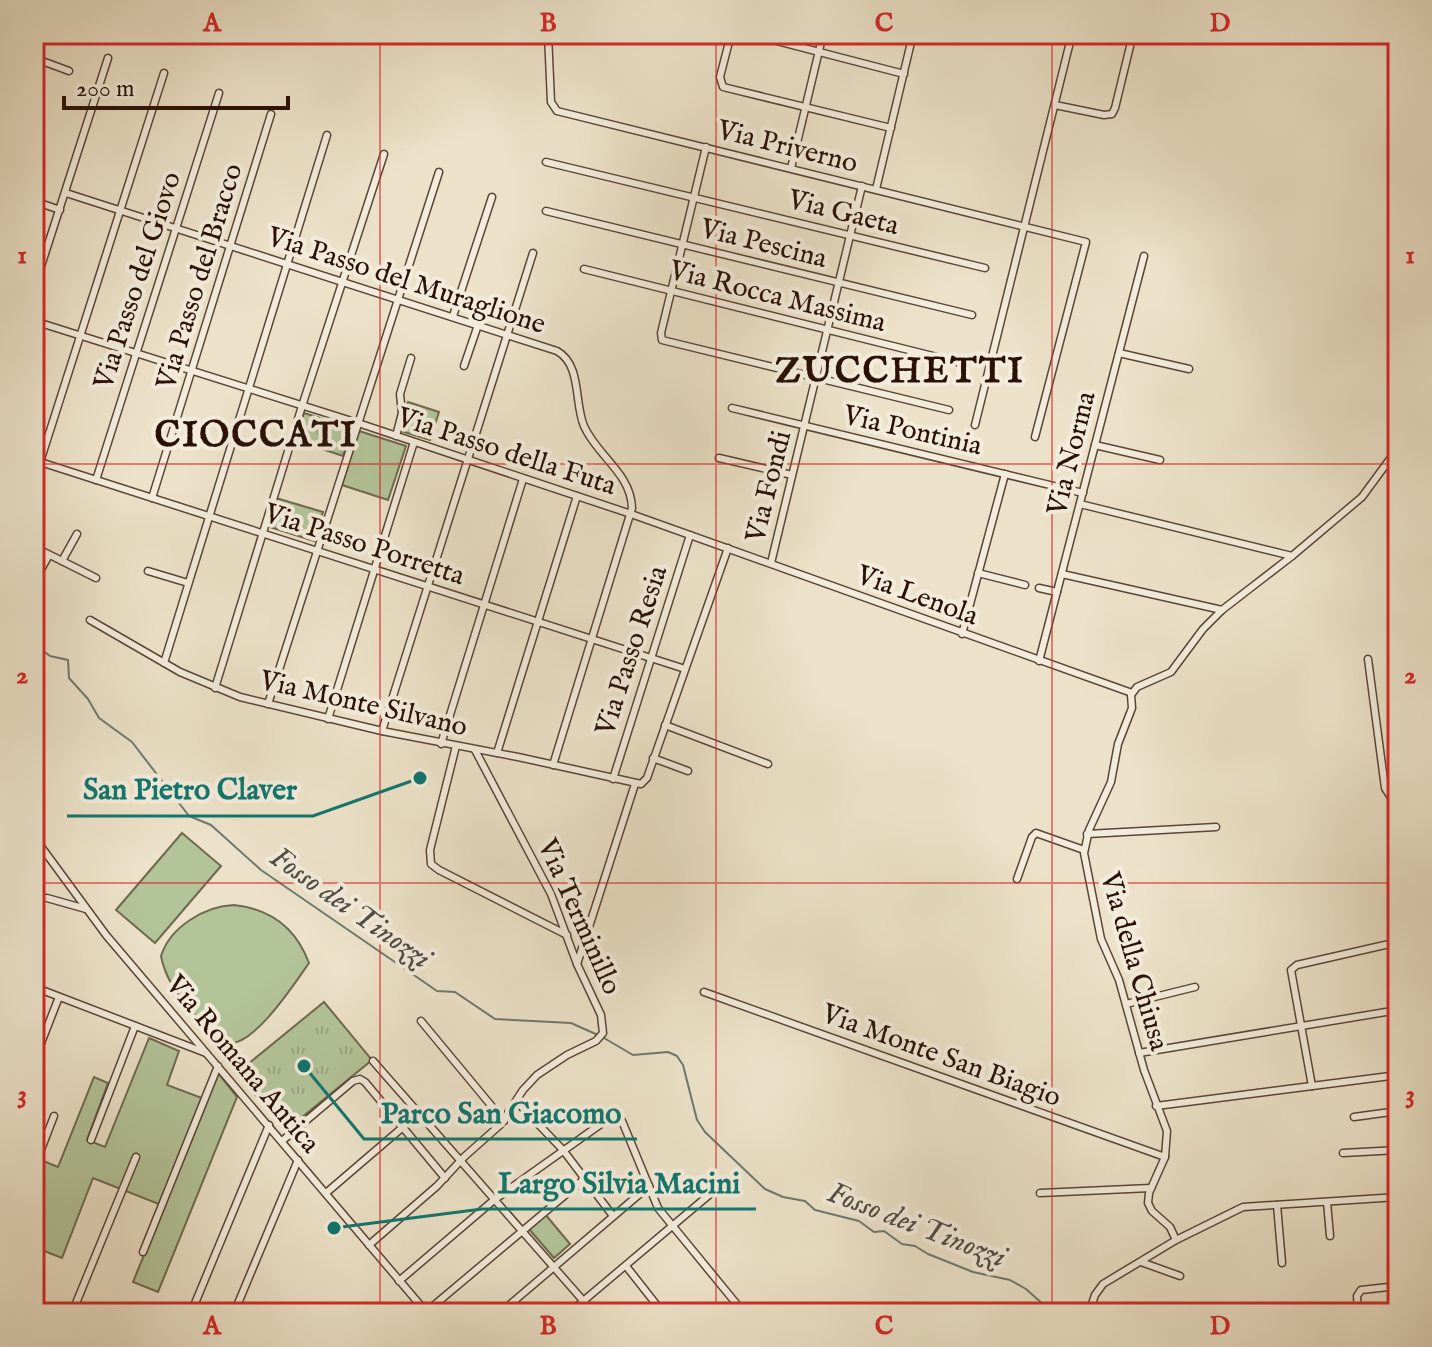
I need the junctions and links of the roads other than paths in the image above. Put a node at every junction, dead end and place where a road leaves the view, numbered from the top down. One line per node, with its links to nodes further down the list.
1 (548, 34): 20 (street, Via Priverno)
2 (731, 34): 16 (street)
3 (750, 34): 8 (street)
4 (823, 34): 8 (street)
5 (913, 34): 13 (street)
6 (1072, 34): 15 (street)
7 (1133, 34): 15 (street)
8 (819, 52): 13 (street); 16 (street)
9 (34, 58): 11 (street)
10 (108, 58): 27 (street)
11 (69, 71)
12 (164, 73): 32 (street)
13 (904, 74): 18 (street)
14 (219, 93): 34 (street, Via Passo del Giovo)
15 (1055, 105): 35 (street)
16 (806, 107): 18 (street); 23 (street)
17 (271, 114): 37 (street, Via Passo del Bracco)
18 (891, 128): 26 (street)
19 (327, 135): 41 (street)
20 (706, 147): 23 (street, Via Priverno); 29 (street)
21 (384, 154): 44 (street)
22 (546, 162): 29 (street, Via Gaeta)
23 (791, 168): 25 (street, Via Priverno)
24 (439, 172): 48 (street)
25 (862, 186): 26 (street, Via Priverno); 36 (street, Via Fondi)
26 (876, 189): 35 (street, Via Priverno)
27 (66, 193): 31 (street); 32 (street, Via Passo del Muraglione)
28 (492, 197): 50 (street)
29 (694, 197): 36 (street, Via Gaeta); 38 (street)
30 (34, 201): 31 (street)
31 (60, 210): 46 (street)
32 (122, 210): 34 (street, Via Passo del Muraglione); 55 (street)
33 (546, 211): 38 (street, Via Pescina)
34 (176, 227): 37 (street, Via Passo del Muraglione); 57 (street, Via Passo del Giovo)
35 (1026, 227): 69 (street); 72 (street, Via Priverno)
36 (850, 235): 42 (street, Via Gaeta); 45 (street, Via Fondi)
37 (231, 245): 41 (street, Via Passo del Muraglione); 62 (street, Via Passo del Bracco)
38 (682, 245): 45 (street, Via Pescina); 47 (street)
39 (533, 253): 54 (street)
40 (1144, 256): 56 (street, Via Norma)
41 (287, 263): 44 (street, Via Passo del Muraglione); 64 (street)
42 (985, 268)
43 (584, 269): 47 (street, Via Rocca Massima)
44 (343, 281): 48 (street, Via Passo del Muraglione); 65 (street)
45 (838, 283): 49 (street, Via Pescina); 53 (street, Via Fondi)
46 (34, 288)
47 (671, 291): 53 (street, Via Rocca Massima); 63 (street)
48 (399, 299): 50 (street, Via Passo del Muraglione); 68 (street)
49 (972, 315)
50 (453, 316): 52 (street, Via Passo del Muraglione)
51 (34, 321): 55 (street, Via Passo della Futa)
52 (478, 325): 54 (street, Via Passo del Muraglione); 60 (street)
53 (827, 329): 59 (street, Via Rocca Massima); 63 (street, Via Fondi)
54 (508, 335): 79 (street); 88 (street, Via Passo del Muraglione)
55 (81, 336): 57 (street, Via Passo della Futa); 78 (street)
56 (1119, 353): 61 (street); 74 (street, Via Norma)
57 (136, 354): 62 (street, Via Passo della Futa); 83 (street, Via Passo del Giovo)
58 (411, 358): 71 (street)
59 (961, 363)
60 (464, 366)
61 (1189, 369)
62 (191, 371): 64 (street, Via Passo della Futa); 86 (street, Via Passo del Bracco)
63 (815, 378): 67 (street); 70 (street, Via Fondi)
64 (247, 389): 65 (street, Via Passo della Futa); 89 (street)
65 (302, 406): 68 (street, Via Passo della Futa); 90 (street)
66 (732, 408): 70 (street, Via Pontinia)
67 (949, 410)
68 (358, 423): 71 (street, Via Passo della Futa); 95 (street)
69 (975, 425)
70 (804, 426): 80 (street, Via Pontinia); 81 (street, Via Fondi)
71 (396, 436): 73 (street, Via Passo della Futa)
72 (1035, 437)
73 (414, 442): 79 (street, Via Passo della Futa); 100 (street)
74 (1095, 445): 77 (street); 84 (street, Via Norma)
75 (1398, 448): 97 (street)
76 (719, 458): 81 (street)
77 (1160, 460)
78 (37, 461): 83 (street, Via Passo Porretta)
79 (469, 461): 82 (street, Via Passo della Futa); 108 (street)
80 (1005, 474): 84 (street, Via Pontinia); 102 (street)
81 (792, 475): 99 (street, Via Fondi)
82 (523, 479): 85 (street, Via Passo della Futa); 111 (street)
83 (96, 480): 86 (street, Via Passo Porretta)
84 (1083, 493): 87 (street, Via Norma)
85 (577, 496): 88 (street, Via Passo della Futa); 114 (street)
86 (152, 498): 89 (street, Via Passo Porretta)
87 (1080, 504): 97 (street); 103 (street, Via Norma)
88 (631, 514): 92 (street, Via Passo della Futa); 116 (street)
89 (208, 516): 90 (street, Via Passo Porretta); 106 (street)
90 (262, 533): 95 (street, Via Passo Porretta); 122 (street)
91 (77, 534): 98 (street)
92 (690, 535): 94 (street, Via Lenola); 117 (street, Via Passo Resia)
93 (34, 547): 96 (street)
94 (728, 548): 99 (street, Via Lenola); 126 (street)
95 (317, 550): 100 (street, Via Passo Porretta); 124 (street)
96 (49, 555): 98 (street); 105 (street)
97 (1292, 556): 112 (street)
98 (62, 561): 104 (street)
99 (771, 563): 115 (street, Via Lenola)
100 (375, 569): 108 (street, Via Passo Porretta); 125 (street)
101 (148, 571): 106 (street)
102 (978, 573): 107 (street); 115 (street)
103 (1062, 574): 110 (street, Via Norma); 112 (street)
104 (96, 578)
105 (34, 582)
106 (188, 583): 120 (street)
107 (1025, 585)
108 (427, 586): 111 (street, Via Passo Porretta); 127 (street)
109 (1039, 588): 110 (street)
110 (1057, 592): 119 (street, Via Norma)
111 (485, 605): 114 (street, Via Passo Porretta); 128 (street)
112 (1222, 610): 123 (street)
113 (90, 620): 120 (street, Via Monte Silvano)
114 (538, 622): 116 (street, Via Passo Porretta); 131 (street)
115 (962, 634): 119 (street, Via Lenola)
116 (592, 638): 117 (street, Via Passo Porretta); 134 (street)
117 (650, 658): 121 (street, Via Passo Porretta); 136 (street, Via Passo Resia)
118 (1368, 659): 138 (street)
119 (1039, 661): 123 (street, Via Lenola)
120 (164, 663): 122 (street, Via Monte Silvano)
121 (682, 668)
122 (215, 688): 124 (street, Via Monte Silvano)
123 (1132, 693): 140 (street, Via della Chiusa)
124 (268, 704): 125 (street, Via Monte Silvano)
125 (328, 719): 127 (street, Via Monte Silvano)
126 (665, 725): 132 (street); 133 (street)
127 (382, 731): 128 (street, Via Monte Silvano)
128 (441, 744): 129 (street, Via Monte Silvano)
129 (456, 746): 130 (street, Via Monte Silvano); 146 (street)
130 (475, 749): 131 (street, Via Monte Silvano); 146 (street, Via Terminillo)
131 (497, 753): 134 (street, Via Monte Silvano)
132 (653, 758): 135 (street); 137 (street)
133 (768, 764)
134 (553, 765): 136 (street, Via Monte Silvano)
135 (688, 771)
136 (613, 779): 137 (street, Via Monte Silvano)
137 (639, 784): 148 (street)
138 (1398, 797)
139 (1216, 827): 140 (street)
140 (1087, 834): 142 (street, Via della Chiusa)
141 (34, 837): 145 (street, Via Romana Antica)
142 (1084, 850): 143 (street); 153 (street, Via della Chiusa)
143 (1017, 879)
144 (47, 898): 145 (street)
145 (86, 909): 159 (street, Via Romana Antica)
146 (567, 935): 148 (street, Via Terminillo)
147 (1398, 942): 157 (street)
148 (577, 964): 165 (street, Via Terminillo)
149 (34, 987): 152 (street)
150 (1195, 987): 153 (street)
151 (704, 992): 179 (street, Via Monte San Biagio)
152 (59, 997): 156 (street); 160 (street)
153 (1126, 1004): 158 (street, Via della Chiusa)
154 (1398, 1010): 157 (street)
155 (421, 1021): 170 (street)
156 (135, 1026): 159 (street); 173 (street)
157 (1300, 1027): 158 (street); 164 (street)
158 (1139, 1053): 166 (street, Via della Chiusa)
159 (208, 1054): 162 (street, Via Romana Antica)
160 (34, 1061)
161 (373, 1061): 181 (street)
162 (218, 1066): 171 (street, Via Romana Antica); 200 (street)
163 (1398, 1075): 164 (street)
164 (1312, 1086): 166 (street)
165 (517, 1102): 170 (street, Via Terminillo); 175 (street)
166 (1156, 1106): 179 (street, Via della Chiusa)
167 (1398, 1111): 169 (street)
168 (54, 1116): 182 (street)
169 (1354, 1117)
170 (504, 1121): 181 (street, Via Terminillo)
171 (269, 1125): 174 (street, Via Romana Antica); 211 (street)
172 (403, 1127): 174 (street); 183 (street); 187 (street)
173 (91, 1140)
174 (282, 1141): 180 (street, Via Romana Antica)
175 (563, 1150): 184 (street); 185 (street); 191 (street)
176 (1398, 1150): 177 (street)
177 (1343, 1153)
178 (136, 1157): 210 (street)
179 (1165, 1157): 186 (street, Via della Chiusa)
180 (298, 1160): 187 (street, Via Romana Antica); 212 (street)
181 (461, 1160): 183 (street, Via Terminillo); 191 (street)
182 (34, 1168)
183 (445, 1178): 199 (street, Via Terminillo)
184 (583, 1180): 194 (street); 196 (street)
185 (649, 1186): 194 (street); 195 (street)
186 (1151, 1188): 188 (street); 198 (street)
187 (326, 1193): 199 (street, Via Romana Antica)
188 (1040, 1193)
189 (709, 1195): 195 (street)
190 (1398, 1197): 192 (street)
191 (494, 1200): 196 (street); 206 (street)
192 (1327, 1202): 193 (street); 197 (street)
193 (1277, 1205): 198 (street); 202 (street)
194 (613, 1216): 204 (street)
195 (672, 1226): 203 (street); 217 (street)
196 (522, 1231): 204 (street); 209 (street)
197 (1330, 1236)
198 (1176, 1240): 201 (street)
199 (369, 1245): 206 (street, Via Romana Antica)
200 (143, 1252)
201 (1141, 1262): 205 (street); 218 (street)
202 (1282, 1263)
203 (626, 1266): 208 (street); 216 (street)
204 (554, 1267): 208 (street); 213 (street)
205 (1180, 1276)
206 (399, 1281): 209 (street, Via Romana Antica)
207 (1398, 1286): 219 (street)
208 (583, 1302): 214 (street); 215 (street)
209 (427, 1312)
210 (72, 1313)
211 (191, 1313)
212 (234, 1313)
213 (500, 1313)
214 (569, 1313)
215 (594, 1313)
216 (663, 1313)
217 (744, 1313)
218 (1089, 1313)
219 (1358, 1313)

